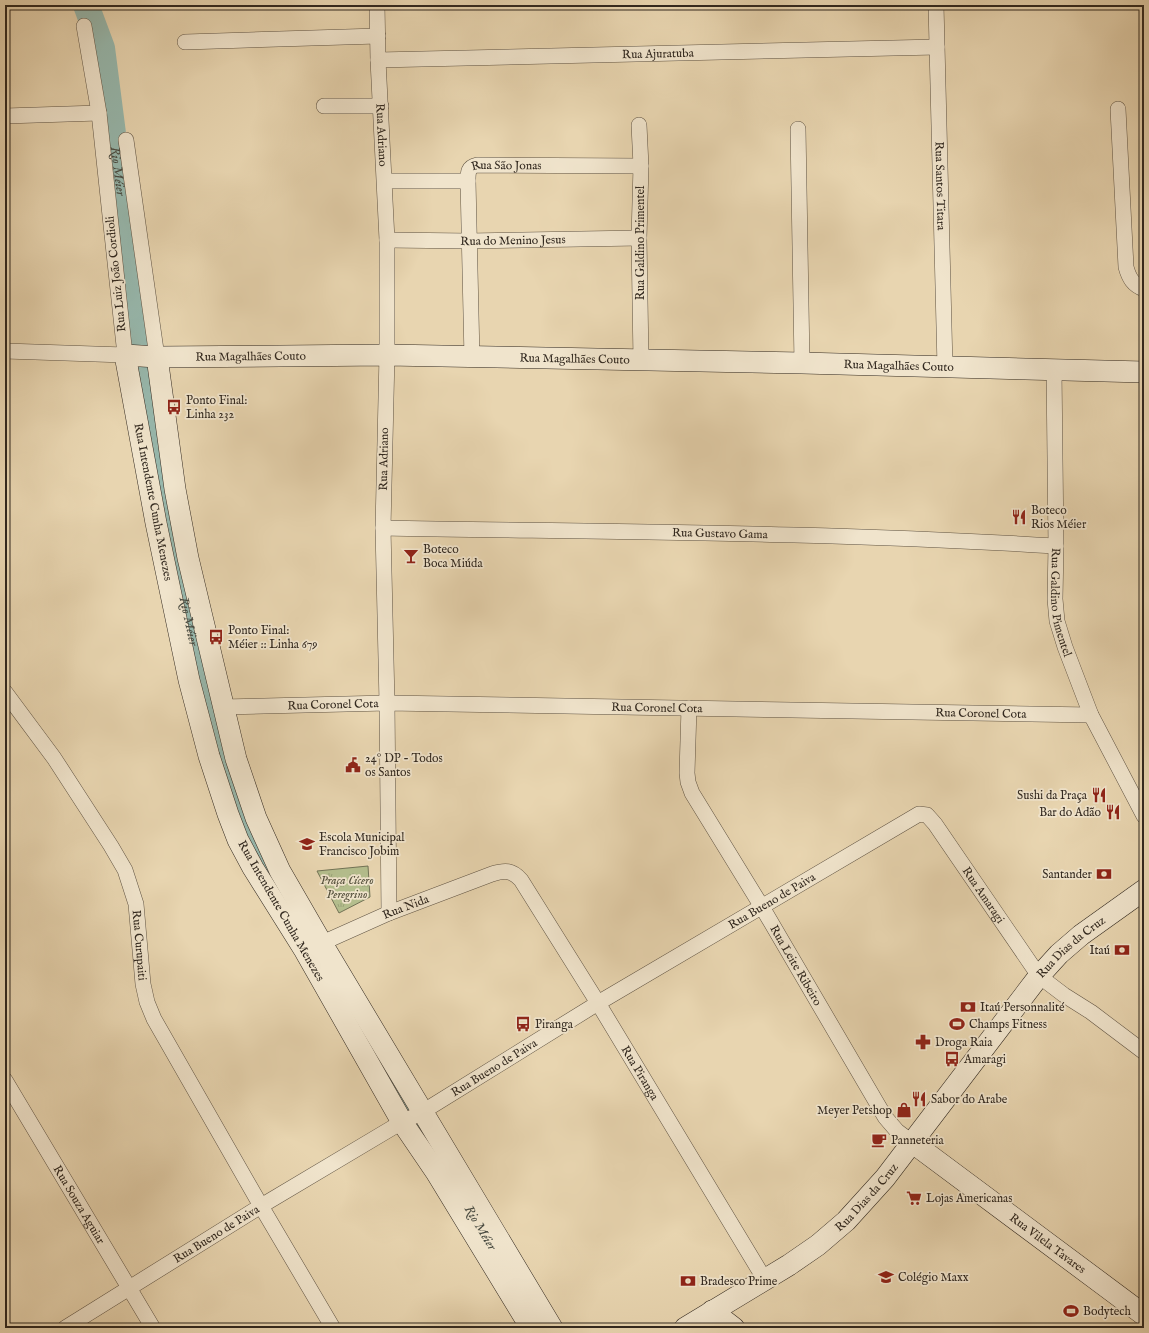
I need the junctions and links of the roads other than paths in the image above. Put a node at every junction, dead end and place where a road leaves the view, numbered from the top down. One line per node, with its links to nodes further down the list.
1 (377, 5): 4 (street, Rua Adriano)
2 (936, 5): 6 (street, Rua Santos Titara)
3 (84, 26): 11 (street, Rua Luiz João Cordioli)
4 (378, 36): 5 (street); 7 (street, Rua Adriano)
5 (185, 42)
6 (937, 47): 7 (street, Rua Ajuratuba); 29 (street, Rua Santos Titara)
7 (378, 60): 9 (street, Rua Adriano)
8 (324, 106): 9 (street)
9 (381, 106): 17 (street, Rua Adriano)
10 (1118, 109): 22 (street)
11 (99, 113): 12 (street); 25 (street, Rua Luiz João Cordioli)
12 (5, 116)
13 (639, 125): 16 (street, Rua Galdino Primentel)
14 (798, 129): 28 (street)
15 (126, 140): 25 (street)
16 (641, 166): 18 (street, Rua São Jonas); 19 (street, Rua Galdino Primentel)
17 (385, 181): 18 (street, Rua São Jonas); 20 (street, Rua Adriano)
18 (468, 181): 21 (street)
19 (639, 238): 21 (street, Rua do Menino Jesus); 27 (street, Rua Galdino Primentel)
20 (387, 240): 21 (street, Rua do Menino Jesus); 24 (street, Rua Adriano)
21 (469, 241): 26 (street)
22 (1144, 289)
23 (5, 351): 25 (street, Rua Magalhães Couto)
24 (387, 355): 25 (street, Rua Magalhães Couto); 26 (street, Rua Magalhães Couto); 32 (street, Rua Adriano)
25 (141, 356): 36 (street, Rua Intendente Cunha Menezes); 45 (street, Rua Intendente Cunha Menezes)
26 (472, 358): 27 (street, Rua Magalhães Couto)
27 (641, 360): 28 (street, Rua Magalhães Couto)
28 (802, 363): 29 (street, Rua Magalhães Couto)
29 (945, 367): 30 (street, Rua Magalhães Couto)
30 (1054, 370): 31 (street, Rua Magalhães Couto); 33 (street, Rua Galdino Pimentel)
31 (1144, 372)
32 (383, 528): 33 (street, Rua Gustavo Gama); 35 (street, Rua Adriano)
33 (1056, 546): 38 (street, Rua Galdino Pimentel)
34 (5, 692): 52 (street, Rua Curupaiti)
35 (387, 703): 36 (street, Rua Coronel Cota); 37 (street, Rua Coronel Cota); 44 (street, Rua Adriano)
36 (222, 706): 45 (street, Rua Intendente Cunha Menezes)
37 (690, 708): 38 (street, Rua Coronel Cota); 43 (street, Rua Leite Ribeiro)
38 (1091, 715): 40 (street, Rua Galdino Pimentel)
39 (927, 816): 43 (street, Rua Bueno de Paiva); 46 (street, Rua Amaragi)
40 (1144, 816)
41 (509, 871): 44 (street, Rua Nida); 47 (street, Rua Piranga)
42 (1144, 890): 46 (street, Rua Dias da Cruz)
43 (762, 907): 47 (street, Rua Bueno de Paiva); 51 (street, Rua Leite Ribeiro)
44 (389, 912): 45 (street, Rua Nida)
45 (313, 947): 50 (street, Rua Intendente Cunha Menezes)
46 (1038, 976): 48 (street, Rua Amaragi); 51 (street, Rua Dias da Cruz)
47 (598, 1003): 50 (street, Rua Bueno de Paiva); 53 (street, Rua Piranga)
48 (1144, 1052)
49 (5, 1080): 54 (street, Rua Souza Aguiar)
50 (413, 1117): 52 (street, Rua Bueno de Paiva); 60 (street, Rua Intendente Cunha Menezes); 61 (street, Rua Intendente Cunha Menezes)
51 (913, 1143): 53 (street, Rua Dias da Cruz); 56 (street, Rua Vilela Tavares)
52 (261, 1206): 54 (street, Rua Bueno de Paiva); 59 (street, Rua Curupaiti)
53 (765, 1280): 55 (street, Rua Dias da Cruz)
54 (129, 1288): 57 (street, Rua Bueno de Paiva); 58 (street, Rua Souza Aguiar)
55 (712, 1311): 62 (street, Rua Dias da Cruz); 63 (street)
56 (1144, 1315)
57 (65, 1328)
58 (153, 1328)
59 (333, 1328)
60 (531, 1328)
61 (552, 1328)
62 (685, 1328)
63 (734, 1328)

